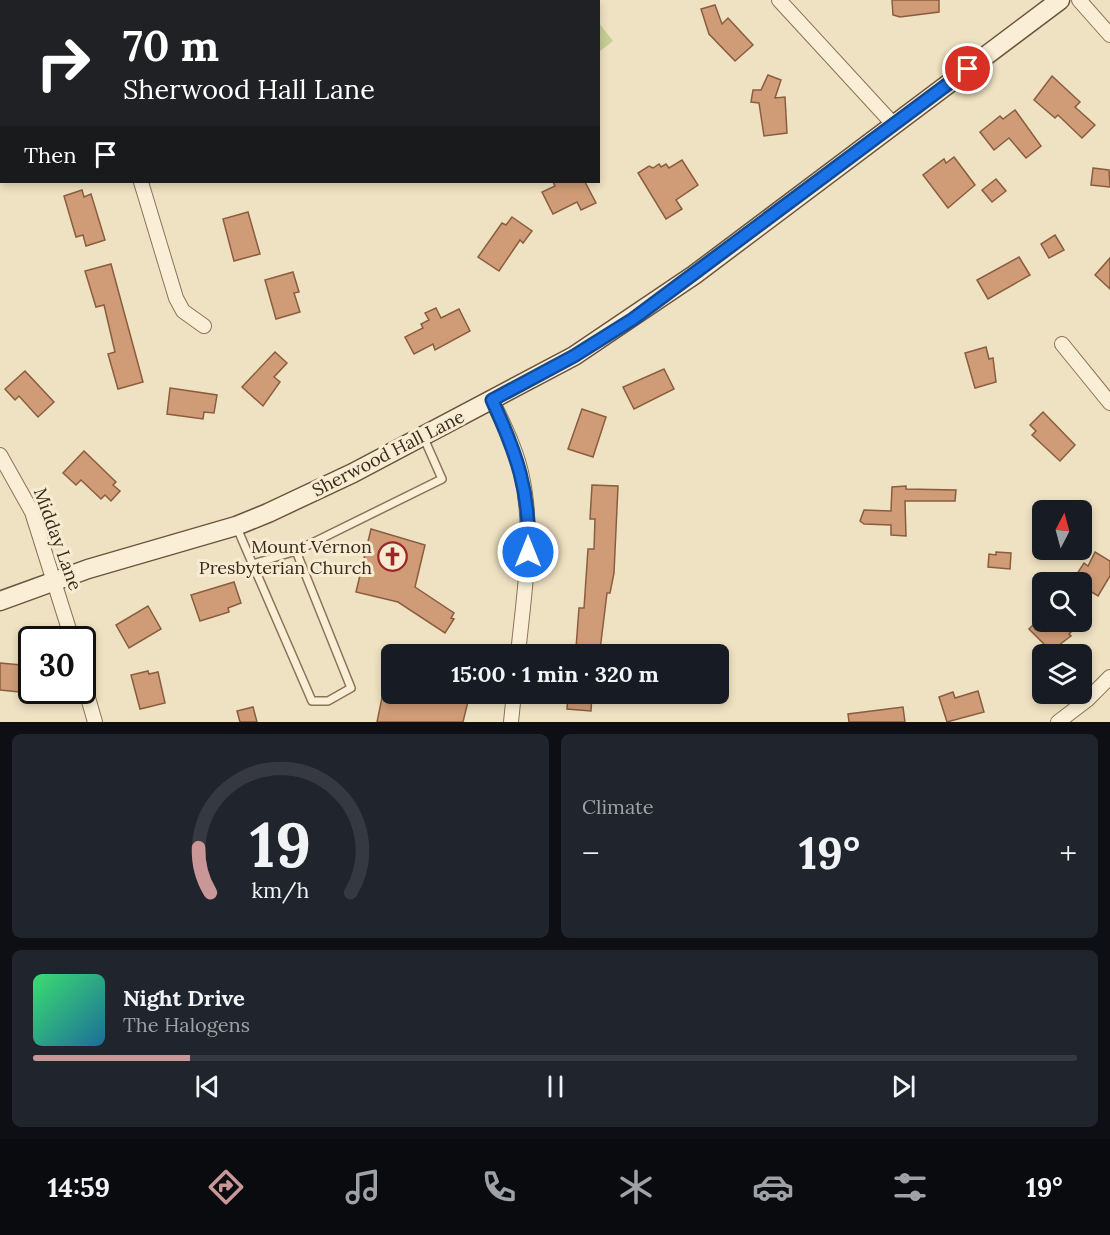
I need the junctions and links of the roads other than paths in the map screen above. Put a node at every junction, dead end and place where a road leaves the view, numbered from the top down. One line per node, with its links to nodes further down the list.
1 (780, 0): 5 (street)
2 (1060, 0): 5 (main road, Sherwood Hall Lane)
3 (1079, 0): 4 (street)
4 (1110, 35)
5 (894, 125): 9 (main road, Sherwood Hall Lane)
6 (141, 183): 7 (street)
7 (204, 326)
8 (1062, 344): 10 (street)
9 (492, 400): 11 (main road, Sherwood Hall Lane); 19 (street)
10 (1110, 403)
11 (423, 436): 13 (main road, Sherwood Hall Lane); 14 (lane)
12 (0, 455): 16 (street, Midday Lane)
13 (236, 526): 15 (lane); 16 (main road, Sherwood Hall Lane)
14 (296, 550): 15 (lane); 15 (lane)
15 (253, 564)
16 (55, 581): 17 (main road, Sherwood Hall Lane); 18 (street, Midday Lane)
17 (0, 601)
18 (68, 626)
19 (519, 644)
20 (1110, 677): 25 (street)
21 (90, 704): 23 (street)
22 (513, 704): 24 (street)
23 (95, 722)
24 (511, 722)
25 (1058, 722)

